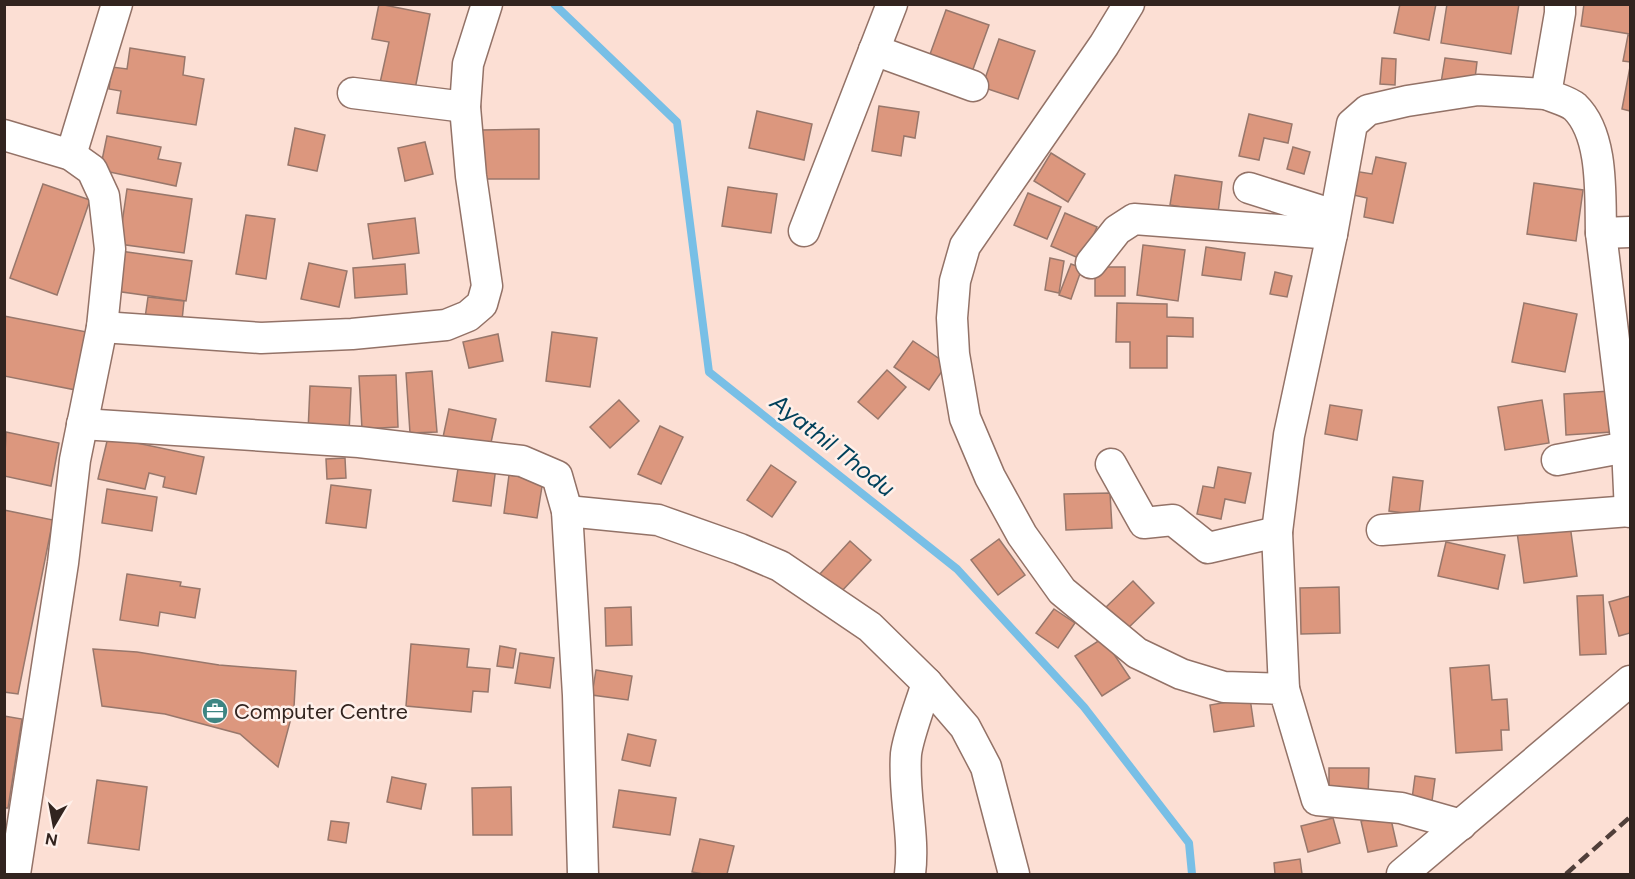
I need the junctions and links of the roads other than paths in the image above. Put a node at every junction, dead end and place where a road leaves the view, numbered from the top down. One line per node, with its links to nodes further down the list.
1 (117, 4): 12 (street)
2 (892, 4): 6 (street)
3 (1130, 4): 31 (street)
4 (1560, 4): 9 (street)
5 (476, 10): 10 (street)
6 (874, 51): 7 (street); 15 (street)
7 (973, 86)
8 (353, 93): 10 (street)
9 (1546, 94): 14 (street); 17 (street)
10 (465, 107): 19 (street)
11 (4, 135): 12 (street)
12 (71, 155): 19 (street)
13 (1249, 188): 14 (street)
14 (1333, 225): 18 (street); 28 (street)
15 (804, 231)
16 (1630, 232): 17 (street)
17 (1601, 233): 20 (street)
18 (1091, 263)
19 (102, 327): 21 (street)
20 (1624, 368): 22 (street)
21 (82, 424): 25 (street); 33 (street)
22 (1627, 447): 23 (street); 26 (street)
23 (1557, 460)
24 (1111, 464): 28 (street)
25 (567, 511): 30 (street); 34 (street)
26 (1630, 512): 27 (street)
27 (1382, 530)
28 (1277, 532): 31 (street)
29 (1630, 681): 32 (street)
30 (927, 683): 35 (street); 36 (street)
31 (1284, 688): 32 (street)
32 (1461, 825): 37 (street)
33 (15, 874)
34 (583, 874)
35 (910, 874)
36 (1014, 874)
37 (1402, 874)

